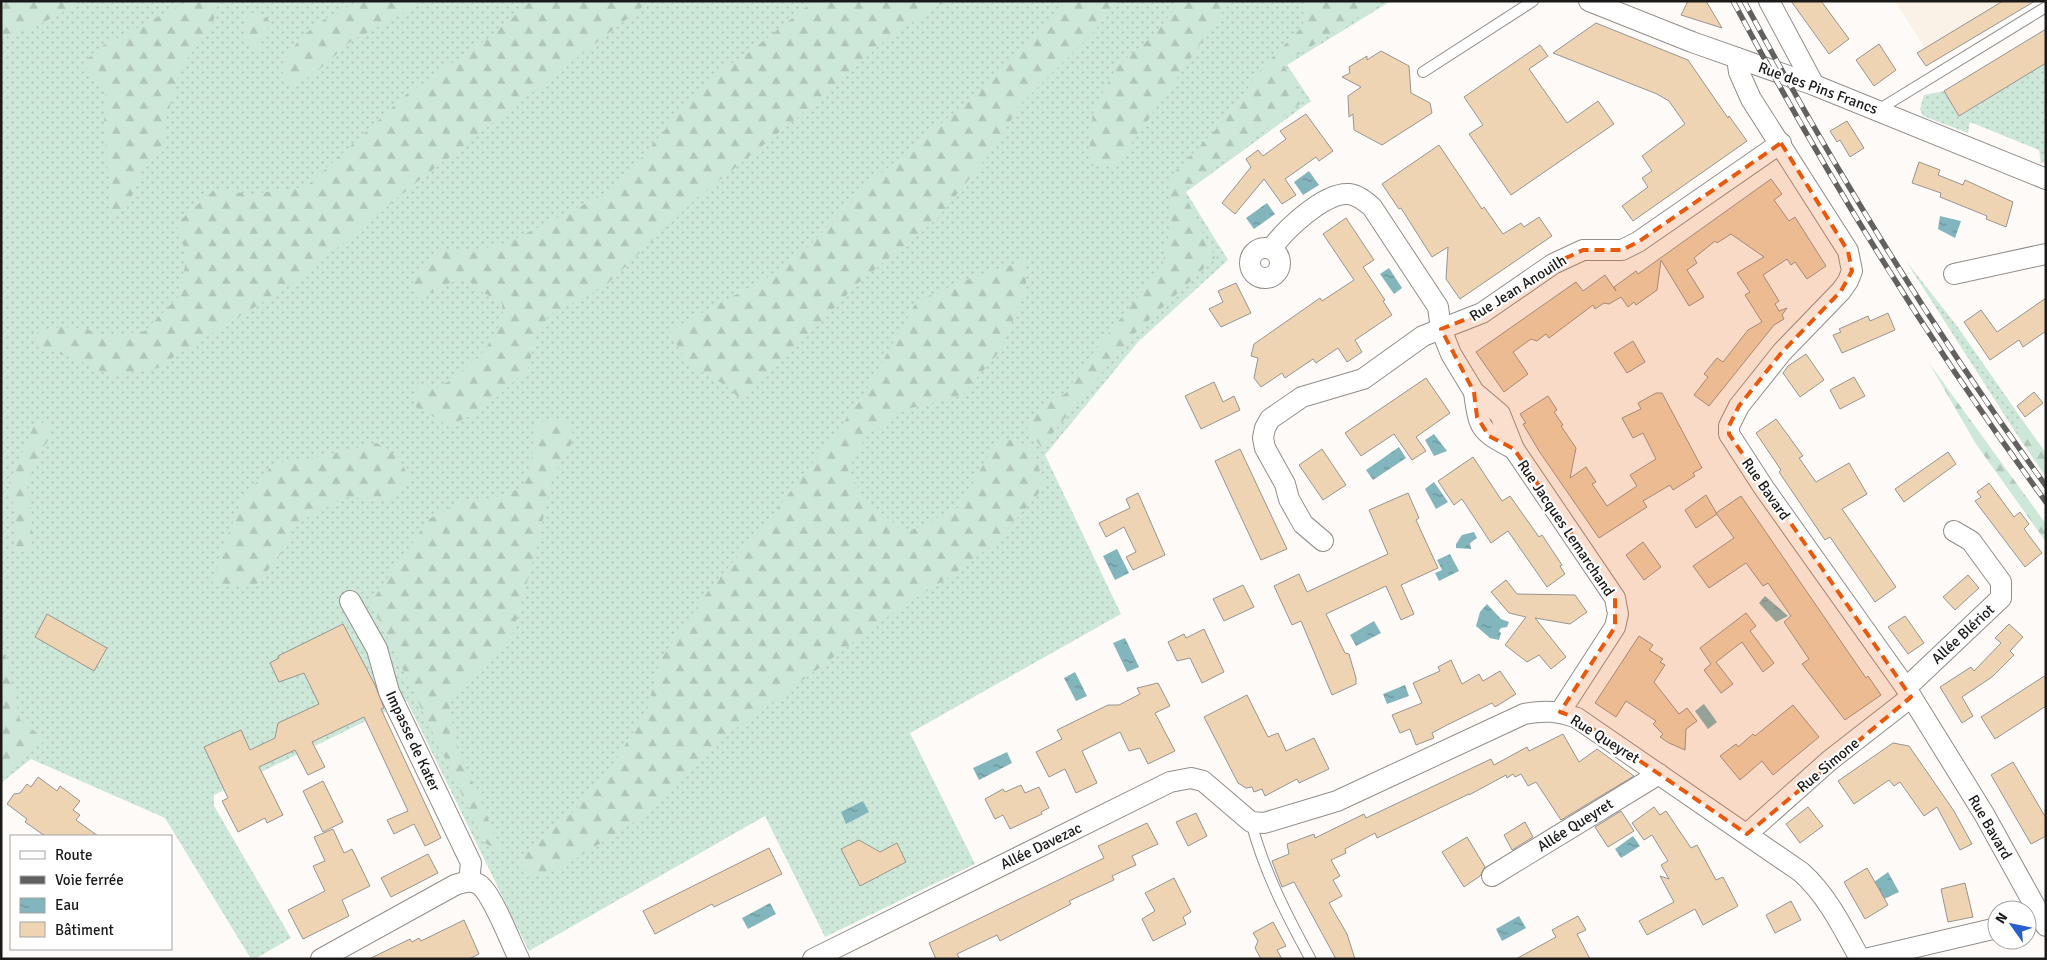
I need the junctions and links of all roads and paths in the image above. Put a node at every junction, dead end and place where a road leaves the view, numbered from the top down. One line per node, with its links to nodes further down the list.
1 (1532, 1): 6 (lane)
2 (1589, 1): 5 (street, Rue des Pins Francs)
3 (1769, 1): 7 (street)
4 (2046, 7): 8 (lane)
5 (1737, 58): 7 (street, Rue des Pins Francs); 9 (street, Rue Bavard)
6 (1423, 72)
7 (1814, 85): 8 (street, Rue des Pins Francs)
8 (1878, 110): 10 (street, Rue des Pins Francs)
9 (1781, 143): 14 (street, Rue Jean Anouilh); 18 (street, Rue Bavard)
10 (2046, 179)
11 (1271, 249): 14 (street, Rue Jacques Lemarchand)
12 (2046, 254): 13 (street)
13 (1954, 274)
14 (1441, 329): 16 (street, Rue Jean Anouilh); 19 (street, Rue Jacques Lemarchand)
15 (1954, 531): 18 (street, Allée Blériot)
16 (1323, 541)
17 (350, 601): 24 (street, Impasse de Kater)
18 (1908, 692): 22 (street, Rue Simone); 25 (street, Rue Bavard)
19 (1560, 712): 20 (street, Rue Queyret); 21 (street, Rue Queyret)
20 (1659, 774): 22 (street, Rue Queyret); 23 (street, Allée Queyret)
21 (1258, 822): 27 (lane); 30 (street, Allée Davezac)
22 (1747, 834): 31 (street, Rue Queyret)
23 (1492, 876)
24 (462, 883): 28 (street); 29 (street)
25 (2038, 921)
26 (1987, 930): 32 (street)
27 (1310, 958)
28 (321, 959)
29 (519, 959)
30 (813, 959)
31 (1860, 959)
32 (1865, 959)

